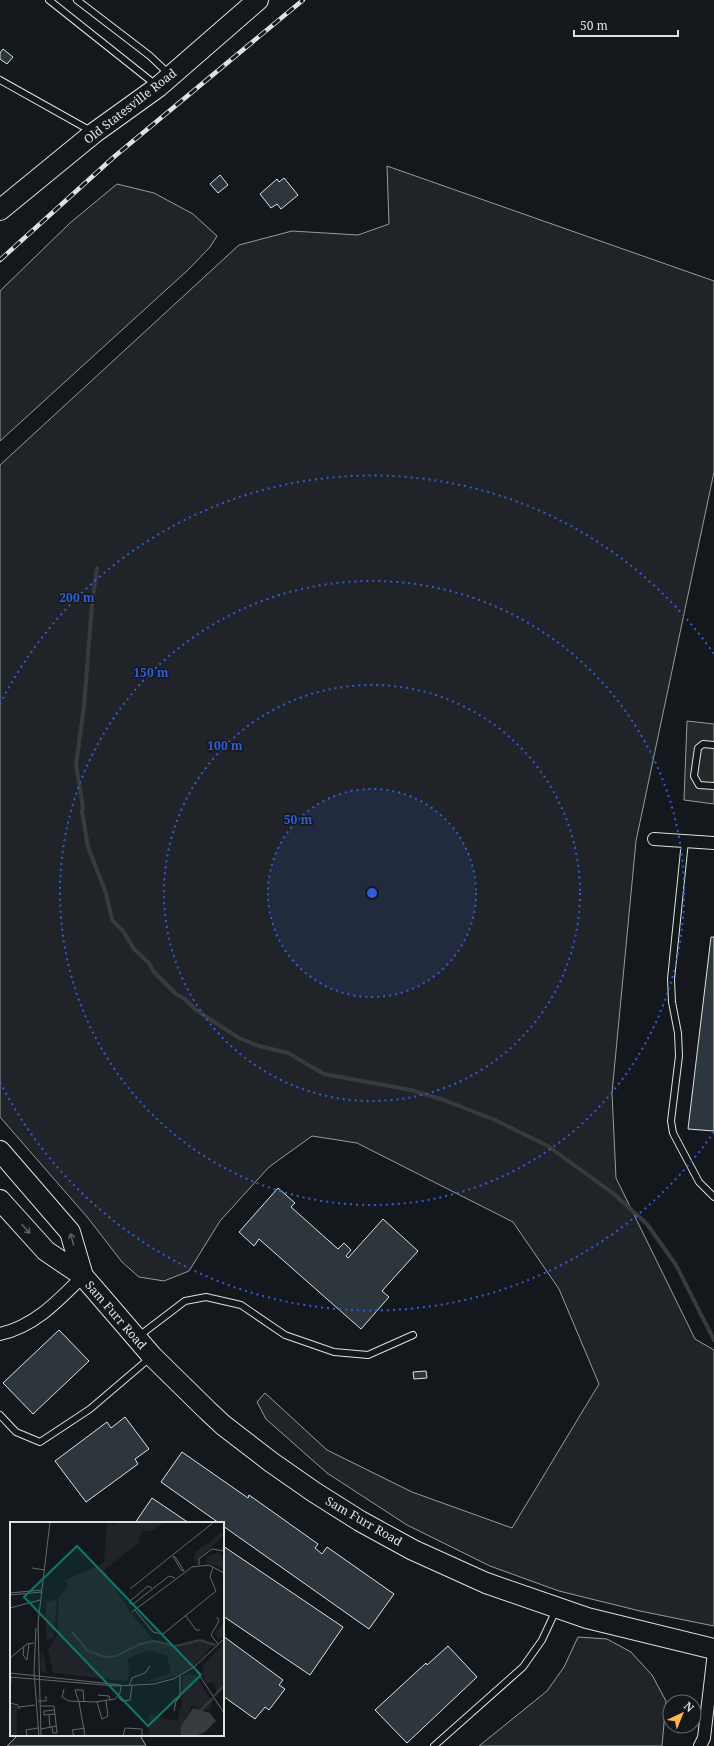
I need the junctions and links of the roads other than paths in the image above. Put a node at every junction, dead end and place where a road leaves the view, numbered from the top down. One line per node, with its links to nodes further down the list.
1 (49, 0): 5 (lane)
2 (77, 0): 5 (lane)
3 (258, 0): 5 (main road, Old Statesville Road)
4 (0, 80): 6 (lane)
5 (164, 82): 6 (main road, Old Statesville Road)
6 (94, 133): 7 (main road, Old Statesville Road)
7 (0, 210)
8 (714, 745): 9 (lane)
9 (714, 786)
10 (654, 838): 11 (street)
11 (686, 841): 12 (street); 14 (lane)
12 (714, 843)
13 (0, 1151): 16 (main road, Sam Furr Road, one-way to 13)
14 (714, 1197)
15 (0, 1200): 16 (main road, Sam Furr Road, one-way to 16)
16 (83, 1276): 17 (street); 19 (main road, Sam Furr Road)
17 (0, 1334)
18 (413, 1335): 19 (lane)
19 (136, 1338): 20 (main road, Sam Furr Road)
20 (152, 1356): 21 (lane); 22 (main road, Sam Furr Road)
21 (0, 1415)
22 (556, 1608): 23 (main road, Sam Furr Road); 24 (lane)
23 (714, 1650): 25 (street)
24 (434, 1746)
25 (700, 1746)

